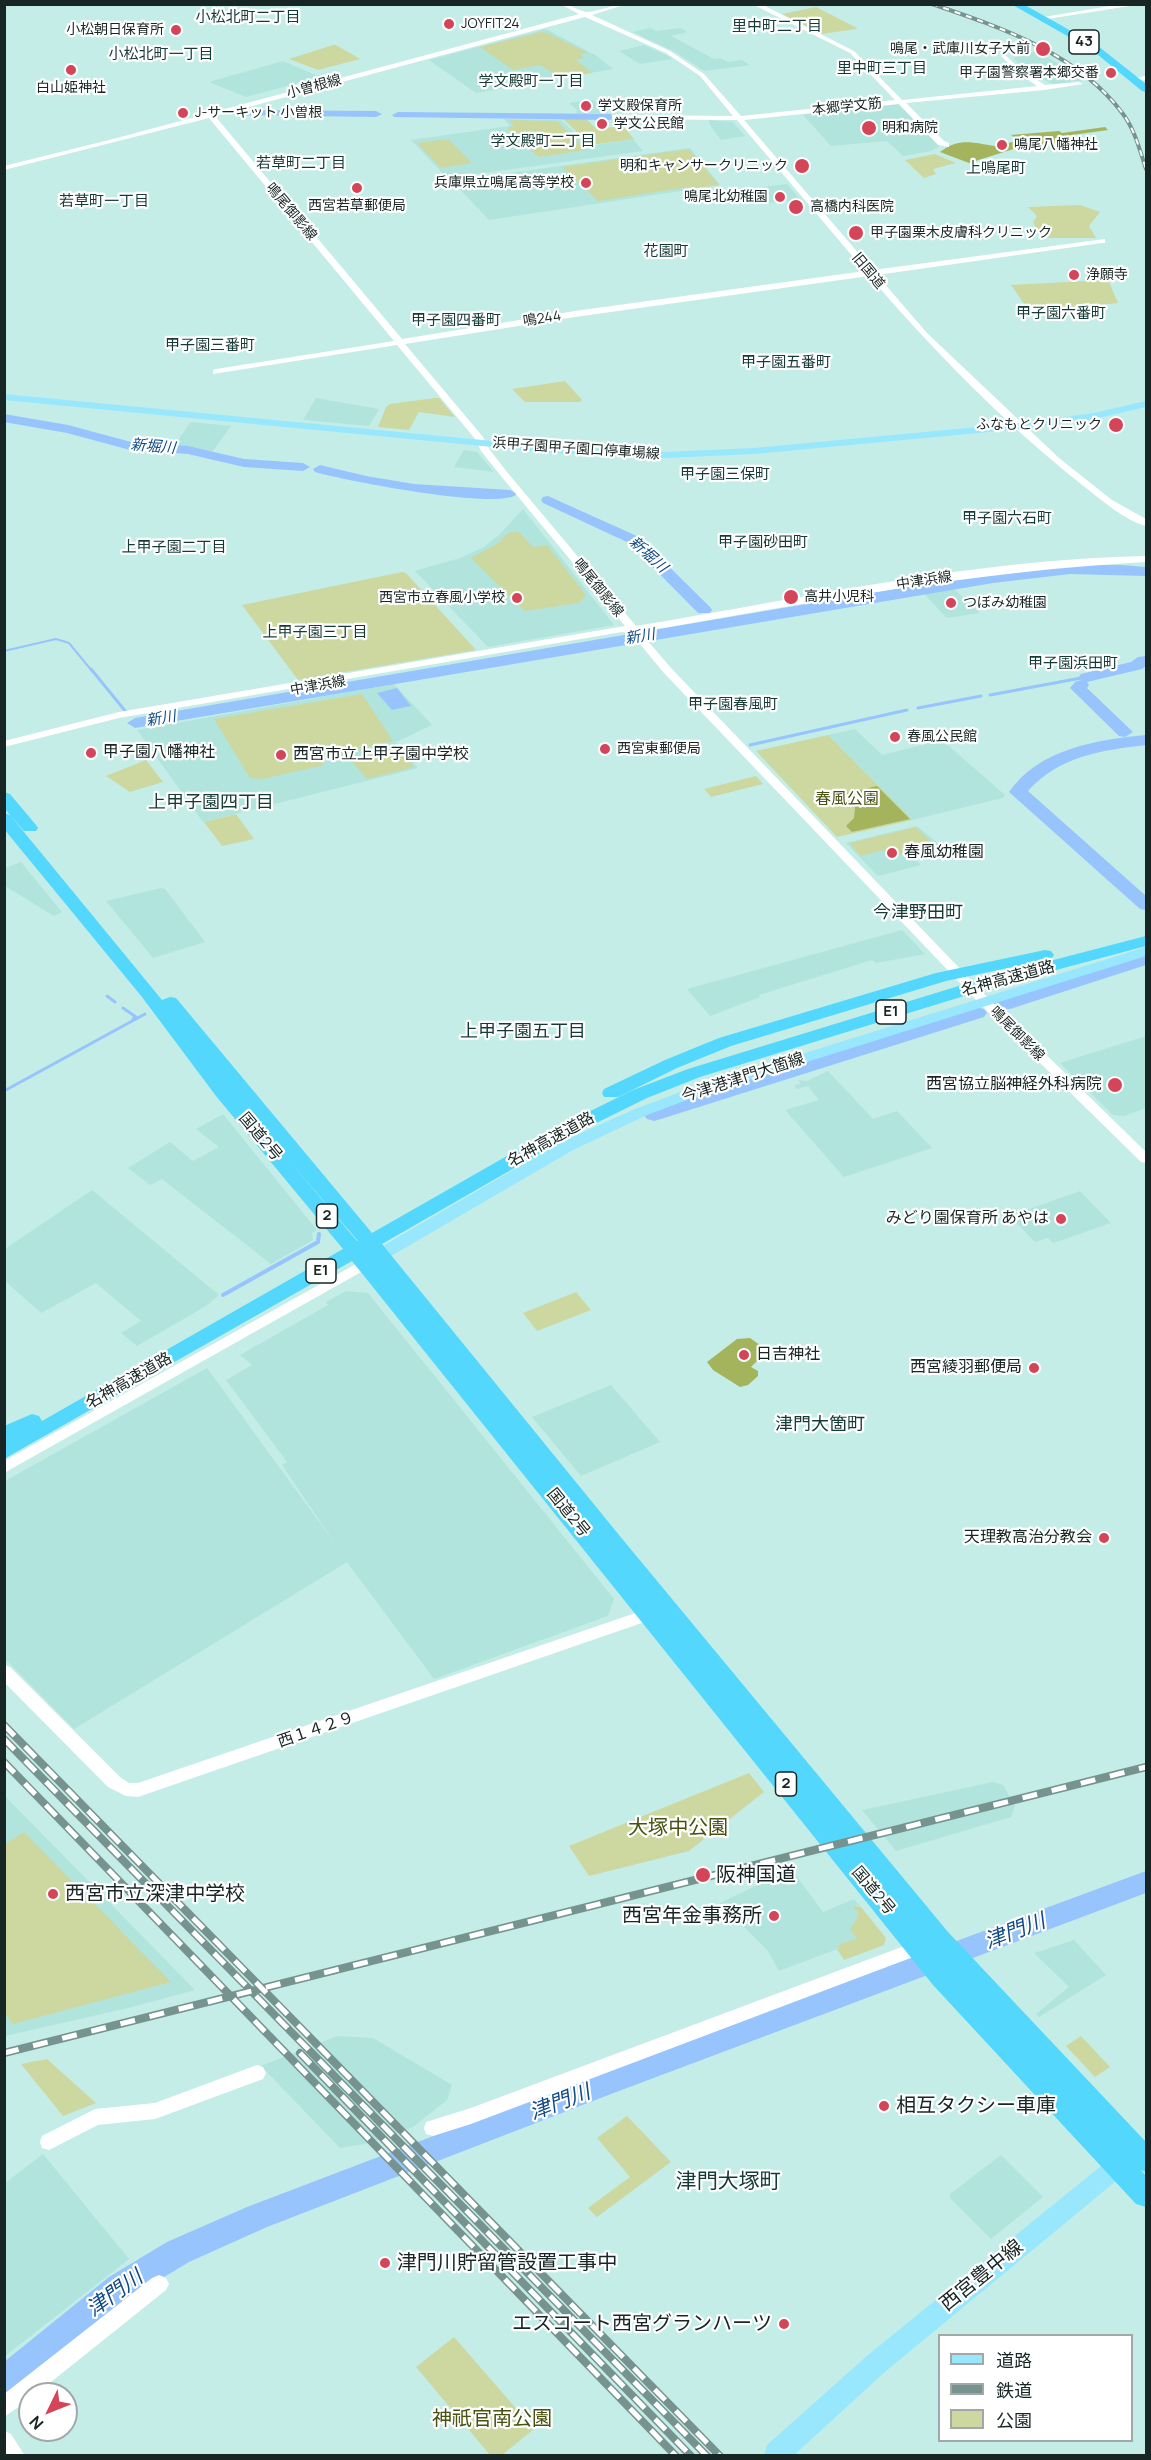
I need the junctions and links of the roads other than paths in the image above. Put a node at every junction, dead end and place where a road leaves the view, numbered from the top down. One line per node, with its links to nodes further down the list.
1 (563, 4): 10 (street, 旧国道)
2 (611, 4): 10 (street, 小曽根線)
3 (624, 4): 10 (street, 小曽根線)
4 (755, 4): 21 (street)
5 (1015, 4): 12 (highway, 43)
6 (1020, 4): 18 (highway)
7 (1030, 4): 15 (highway)
8 (1035, 4): 11 (highway, 43)
9 (1138, 4): 11 (street)
10 (584, 14): 22 (street, 小曽根線); 24 (street, 旧国道); 26 (street, 小曽根線)
11 (1056, 16): 12 (street); 13 (highway, 43)
12 (1041, 18): 16 (highway, 43)
13 (1117, 51)
14 (1004, 56): 19 (street)
15 (1145, 74): 16 (street)
16 (1134, 79): 20 (highway, 43)
17 (1078, 84): 19 (street, 本郷学文筋)
18 (1146, 84)
19 (1044, 88): 21 (street, 本郷学文筋)
20 (1146, 89)
21 (901, 102): 24 (street, 本郷学文筋); 25 (street)
22 (210, 115): 26 (street, 小曽根線); 29 (street, 鳴尾御影線)
23 (615, 117): 24 (street, 本郷学文筋)
24 (739, 118): 28 (street, 旧国道)
25 (946, 145)
26 (4, 166)
27 (1102, 241): 28 (street, 鳴244)
28 (870, 273): 29 (street, 鳴244); 33 (street, 旧国道)
29 (398, 342): 30 (street, 鳴244); 34 (street, 鳴尾御影線)
30 (216, 372)
31 (4, 399): 34 (main road, 浜甲子園甲子園口停車場線)
32 (1146, 407): 33 (main road, 浜甲子園甲子園口停車場線)
33 (1023, 428): 34 (main road, 浜甲子園甲子園口停車場線); 35 (street, 旧国道)
34 (483, 445): 37 (street, 鳴尾御影線)
35 (1146, 523)
36 (1146, 559): 37 (street, 中津浜線)
37 (636, 634): 38 (street, 中津浜線); 39 (street, 中津浜線); 45 (street, 鳴尾御影線)
38 (4, 744)
39 (4, 749)
40 (4, 797): 47 (highway, 国道2号 / 2)
41 (7, 830): 47 (highway, 国道2号 / 2)
42 (1146, 929): 48 (highway, 名神高速道路 / E1)
43 (1146, 941): 49 (highway, 名神高速道路 / E1)
44 (1146, 951): 45 (main road, 今津港津門大箇線)
45 (986, 1003): 46 (street, 鳴尾御影線); 47 (main road, 今津港津門大箇線)
46 (1146, 1159)
47 (372, 1259): 50 (street); 51 (highway, 国道2号 / 2)
48 (4, 1436)
49 (4, 1452)
50 (4, 1468)
51 (658, 1611): 52 (street, 西１４２９); 53 (highway, 国道2号 / 2)
52 (4, 1671)
53 (938, 1954): 55 (street); 57 (highway, 国道2号 / 2)
54 (257, 2073): 56 (street)
55 (433, 2128)
56 (49, 2142)
57 (1137, 2155): 58 (highway, 国道2号 / 2); 62 (main road, 西宮豊中線)
58 (1146, 2195)
59 (159, 2284): 60 (street)
60 (4, 2407)
61 (4, 2441): 63 (street)
62 (776, 2454)
63 (15, 2456)

